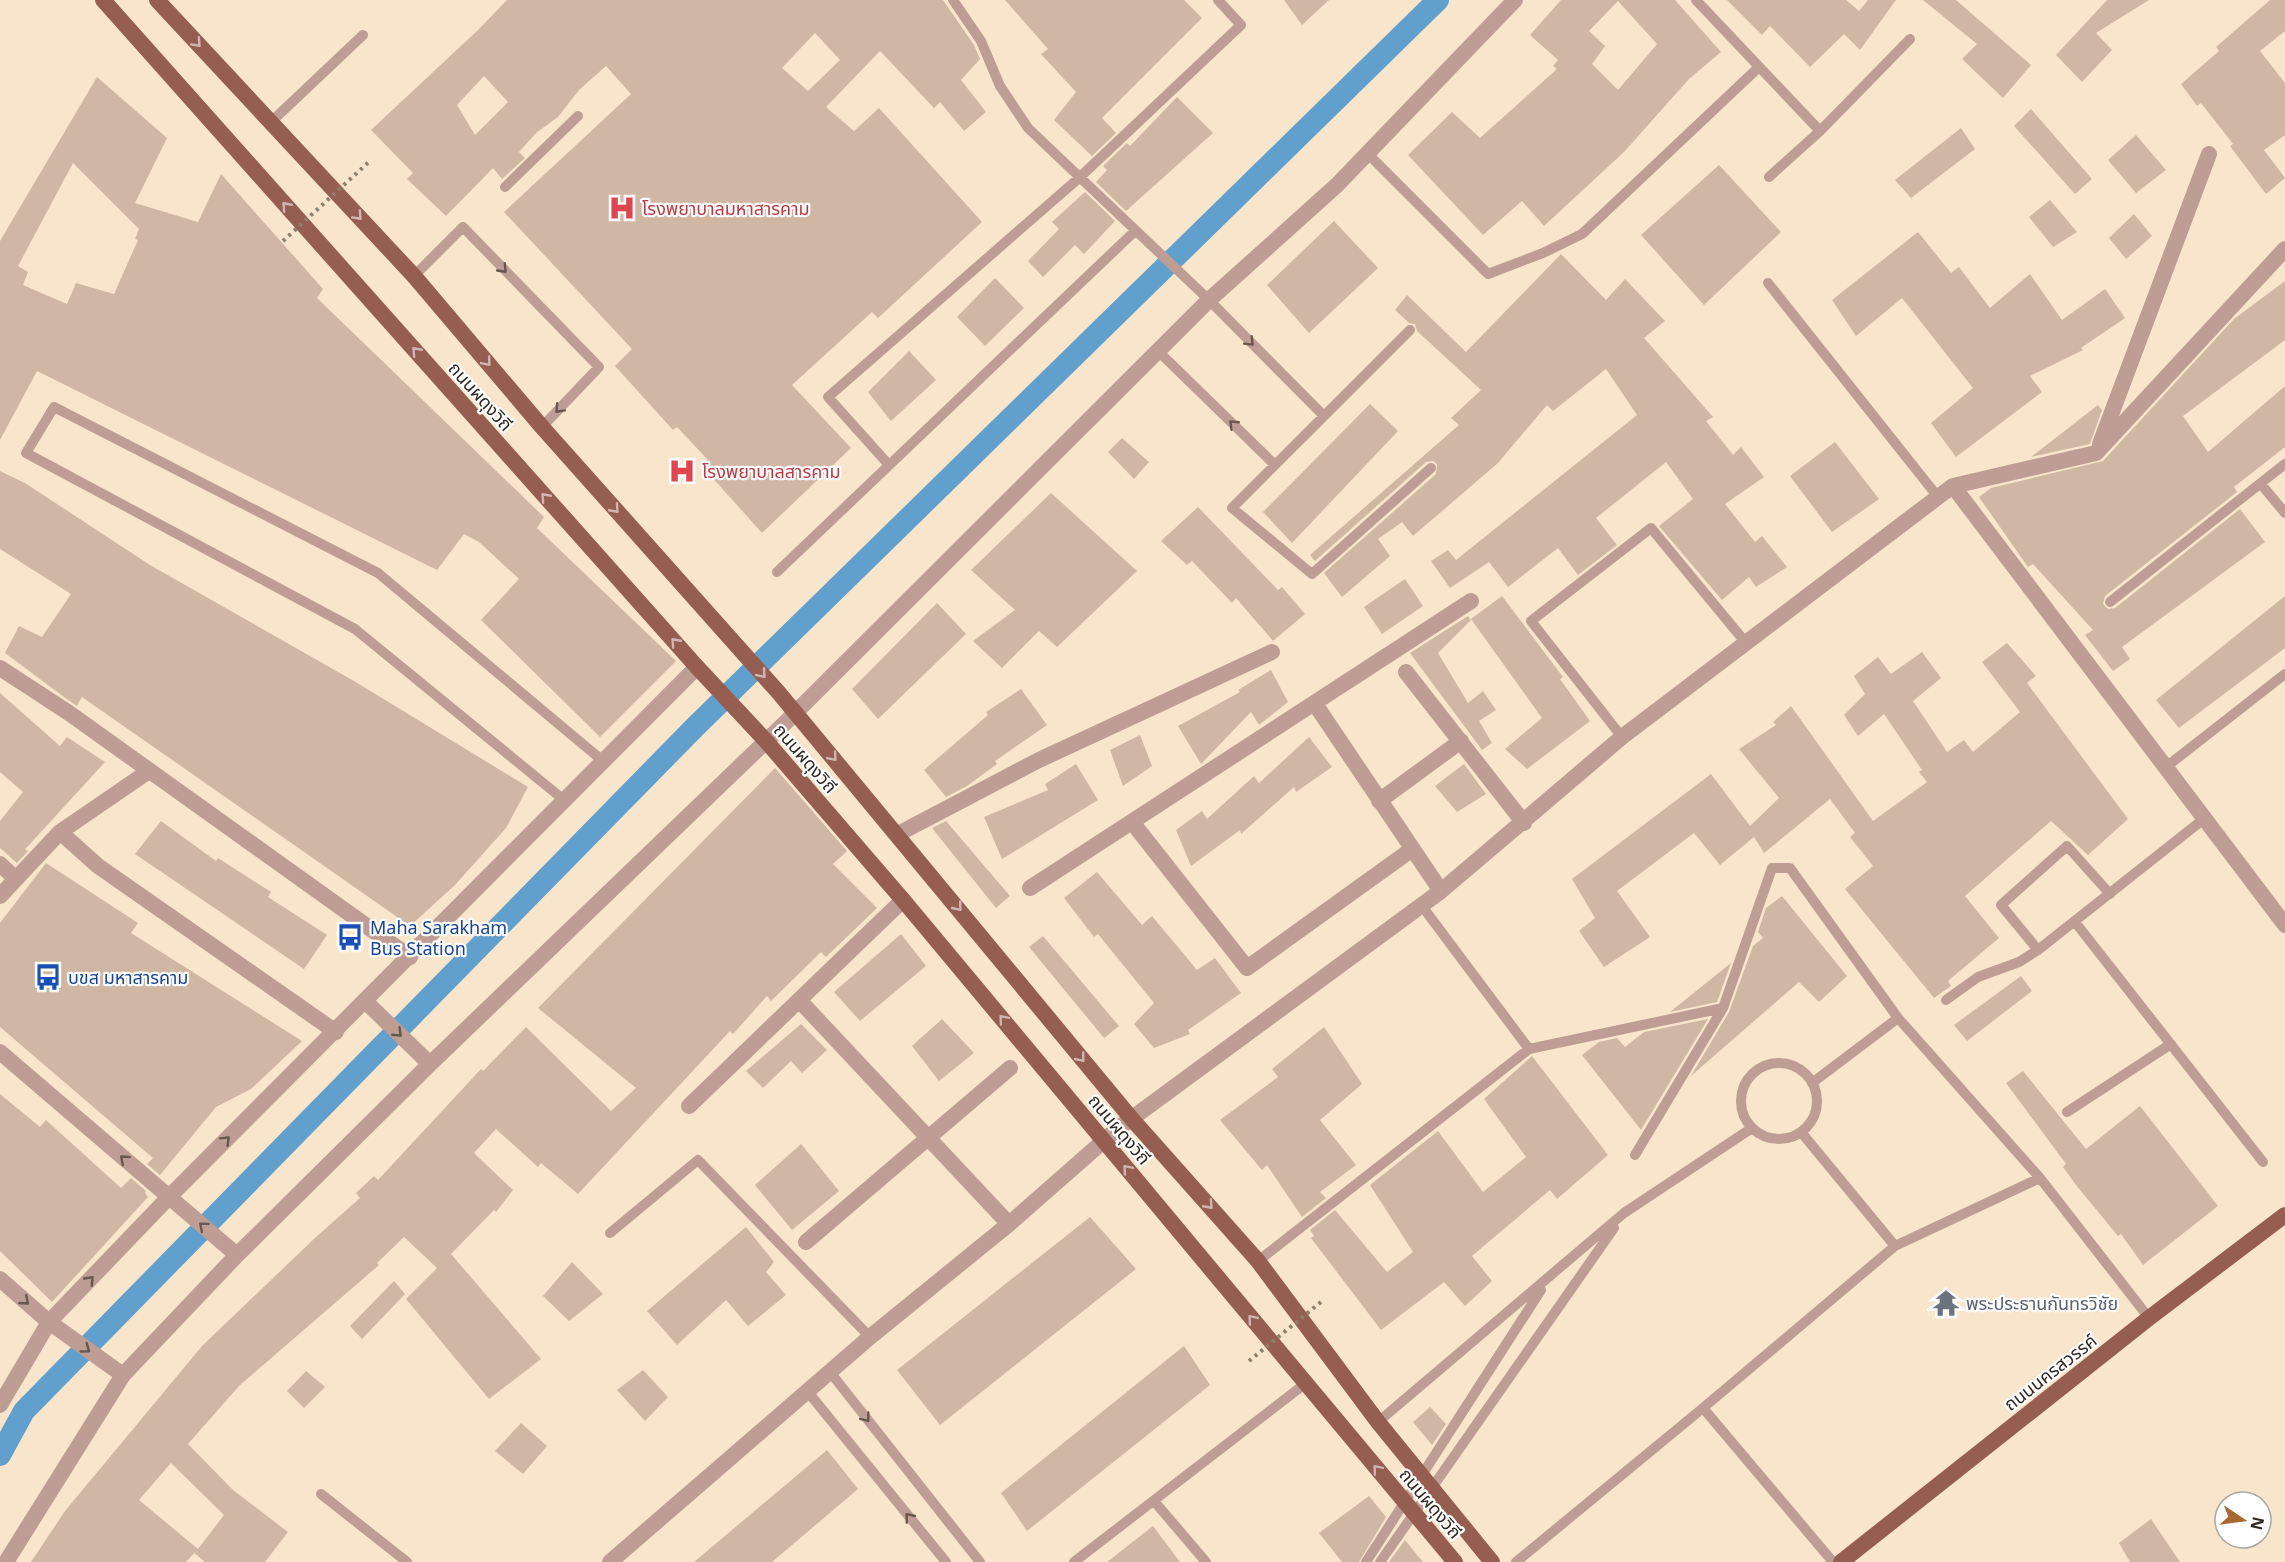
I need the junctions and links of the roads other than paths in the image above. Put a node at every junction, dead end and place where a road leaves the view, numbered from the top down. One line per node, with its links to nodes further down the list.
1 (103, 0): 41 (main road, ถนนผดุงวิถี, one-way to 1)
2 (157, 0): 11 (main road, ถนนผดุงวิถี, one-way to 11)
3 (1218, 0): 16 (lane)
4 (1515, 0): 13 (street)
5 (1696, 0): 9 (lane)
6 (960, 2): 16 (lane)
7 (363, 35): 11 (lane)
8 (1910, 39): 12 (lane)
9 (1759, 67): 12 (lane); 13 (lane)
10 (578, 116): 17 (lane)
11 (271, 122): 20 (main road, ถนนผดุงวิถี, one-way to 20)
12 (1820, 131): 15 (lane)
13 (1368, 154): 22 (street)
14 (2209, 154): 27 (street)
15 (1769, 177)
16 (1079, 178): 18 (lane); 29 (lane)
17 (505, 187)
18 (1138, 234): 22 (lane); 29 (lane)
19 (2285, 249): 27 (street)
20 (414, 276): 26 (main road, ถนนผดุงวิถี, one-way to 26); 26 (lane, one-way to 26)
21 (1768, 284): 34 (lane)
22 (1209, 300): 24 (street); 25 (lane, one-way to 25)
23 (1410, 330): 25 (lane)
24 (1158, 351): 30 (lane, one-way to 24); 46 (street)
25 (1324, 417): 30 (lane)
26 (542, 427): 46 (main road, ถนนผดุงวิถี, one-way to 46)
27 (2096, 453): 33 (street)
28 (2285, 464): 32 (lane)
29 (889, 465): 36 (lane)
30 (1275, 465): 31 (lane)
31 (1431, 468)
32 (2261, 484): 35 (lane); 38 (lane)
33 (1953, 486): 34 (street); 51 (street)
34 (1938, 497): 39 (street)
35 (2285, 513)
36 (777, 572)
37 (1471, 601): 45 (street)
38 (2110, 602)
39 (1746, 643): 47 (street); 47 (lane)
40 (1272, 652): 59 (street)
41 (697, 667): 48 (main road, ถนนผดุงวิถี); 50 (street)
42 (0, 668): 52 (street)
43 (1406, 672): 49 (street)
44 (2285, 674): 51 (lane)
45 (1315, 704): 54 (street); 56 (street)
46 (795, 712): 48 (street); 59 (main road, ถนนผดุงวิถี, one-way to 59)
47 (1622, 737): 57 (street)
48 (766, 741): 67 (main road, ถนนผดุงวิถี); 82 (street)
49 (1461, 741): 54 (street); 57 (street)
50 (603, 761): 53 (street); 53 (lane)
51 (2166, 767): 55 (street)
52 (149, 771): 58 (street); 72 (street)
53 (564, 800): 72 (street)
54 (1378, 801): 60 (street)
55 (2205, 818): 65 (lane); 70 (street)
56 (1132, 822): 60 (street); 63 (street)
57 (1524, 823): 64 (street)
58 (60, 832): 62 (street); 78 (street)
59 (898, 834): 87 (main road, ถนนผดุงวิถี, one-way to 87)
60 (1411, 850): 64 (street)
61 (0, 864): 62 (street)
62 (15, 878): 66 (street)
63 (1030, 888)
64 (1441, 891): 68 (street)
65 (2110, 894): 69 (lane); 71 (lane)
66 (0, 896)
67 (903, 900): 74 (street); 91 (main road, ถนนผดุงวิถี, one-way to 67)
68 (1422, 906): 80 (lane); 87 (street)
69 (2075, 922): 71 (lane); 79 (lane)
70 (2285, 925)
71 (2038, 950): 73 (lane)
72 (410, 957): 75 (street)
73 (1946, 999)
74 (799, 1000): 85 (street); 90 (street)
75 (366, 1002): 78 (street); 82 (street, one-way to 82)
76 (1723, 1008): 77 (lane); 80 (lane); 92 (lane)
77 (1898, 1018): 84 (lane); 94 (lane)
78 (336, 1032): 95 (street, one-way to 78)
79 (2171, 1044): 86 (lane); 93 (lane)
80 (1529, 1049): 103 (lane)
81 (0, 1052): 95 (street, one-way to 81)
82 (430, 1064): 102 (street)
83 (1011, 1068): 90 (street)
84 (1812, 1083): 88 (lane); 89 (lane)
85 (689, 1106)
86 (2067, 1112)
87 (1131, 1118): 91 (street); 103 (main road, ถนนผดุงวิถี, one-way to 103)
88 (1752, 1128): 89 (lane); 96 (lane)
89 (1801, 1132): 101 (lane)
90 (927, 1139): 98 (street); 100 (street)
91 (1104, 1141): 98 (street); 111 (main road, ถนนผดุงวิถี, one-way to 91)
92 (1635, 1155)
93 (2263, 1162)
94 (2040, 1178): 101 (lane); 106 (lane)
95 (168, 1197): 102 (street, one-way to 95); 107 (street, one-way to 95)
96 (1624, 1213): 105 (lane); 126 (lane)
97 (2285, 1215): 106 (main road, ถนนนครสวรรค์)
98 (1009, 1224): 108 (street)
99 (610, 1233): 108 (lane)
100 (806, 1242)
101 (1895, 1246): 114 (lane)
102 (237, 1255): 110 (street)
103 (1258, 1262): 115 (main road, ถนนผดุงวิถี)
104 (0, 1280): 107 (street, one-way to 107)
105 (1548, 1280): 115 (lane); 125 (lane)
106 (2149, 1318): 131 (main road, ถนนนครสวรรค์)
107 (49, 1322): 110 (street, one-way to 110); 113 (street)
108 (870, 1337): 109 (street)
109 (830, 1372): 112 (street); 122 (lane, one-way to 122)
110 (123, 1375): 118 (street)
111 (1306, 1383): 117 (lane); 127 (main road, ถนนผดุงวิถี, one-way to 111)
112 (808, 1392): 120 (street); 121 (lane, one-way to 112)
113 (0, 1405)
114 (1702, 1408): 129 (lane); 130 (lane)
115 (1378, 1422): 128 (main road, ถนนผดุงวิถี)
116 (321, 1494): 119 (lane)
117 (1154, 1501): 123 (lane); 124 (lane)
118 (6, 1562)
119 (407, 1562)
120 (610, 1562)
121 (946, 1562)
122 (980, 1562)
123 (1074, 1562)
124 (1206, 1562)
125 (1366, 1562)
126 (1380, 1562)
127 (1455, 1562)
128 (1492, 1562)
129 (1516, 1562)
130 (1833, 1562)
131 (1840, 1562)

